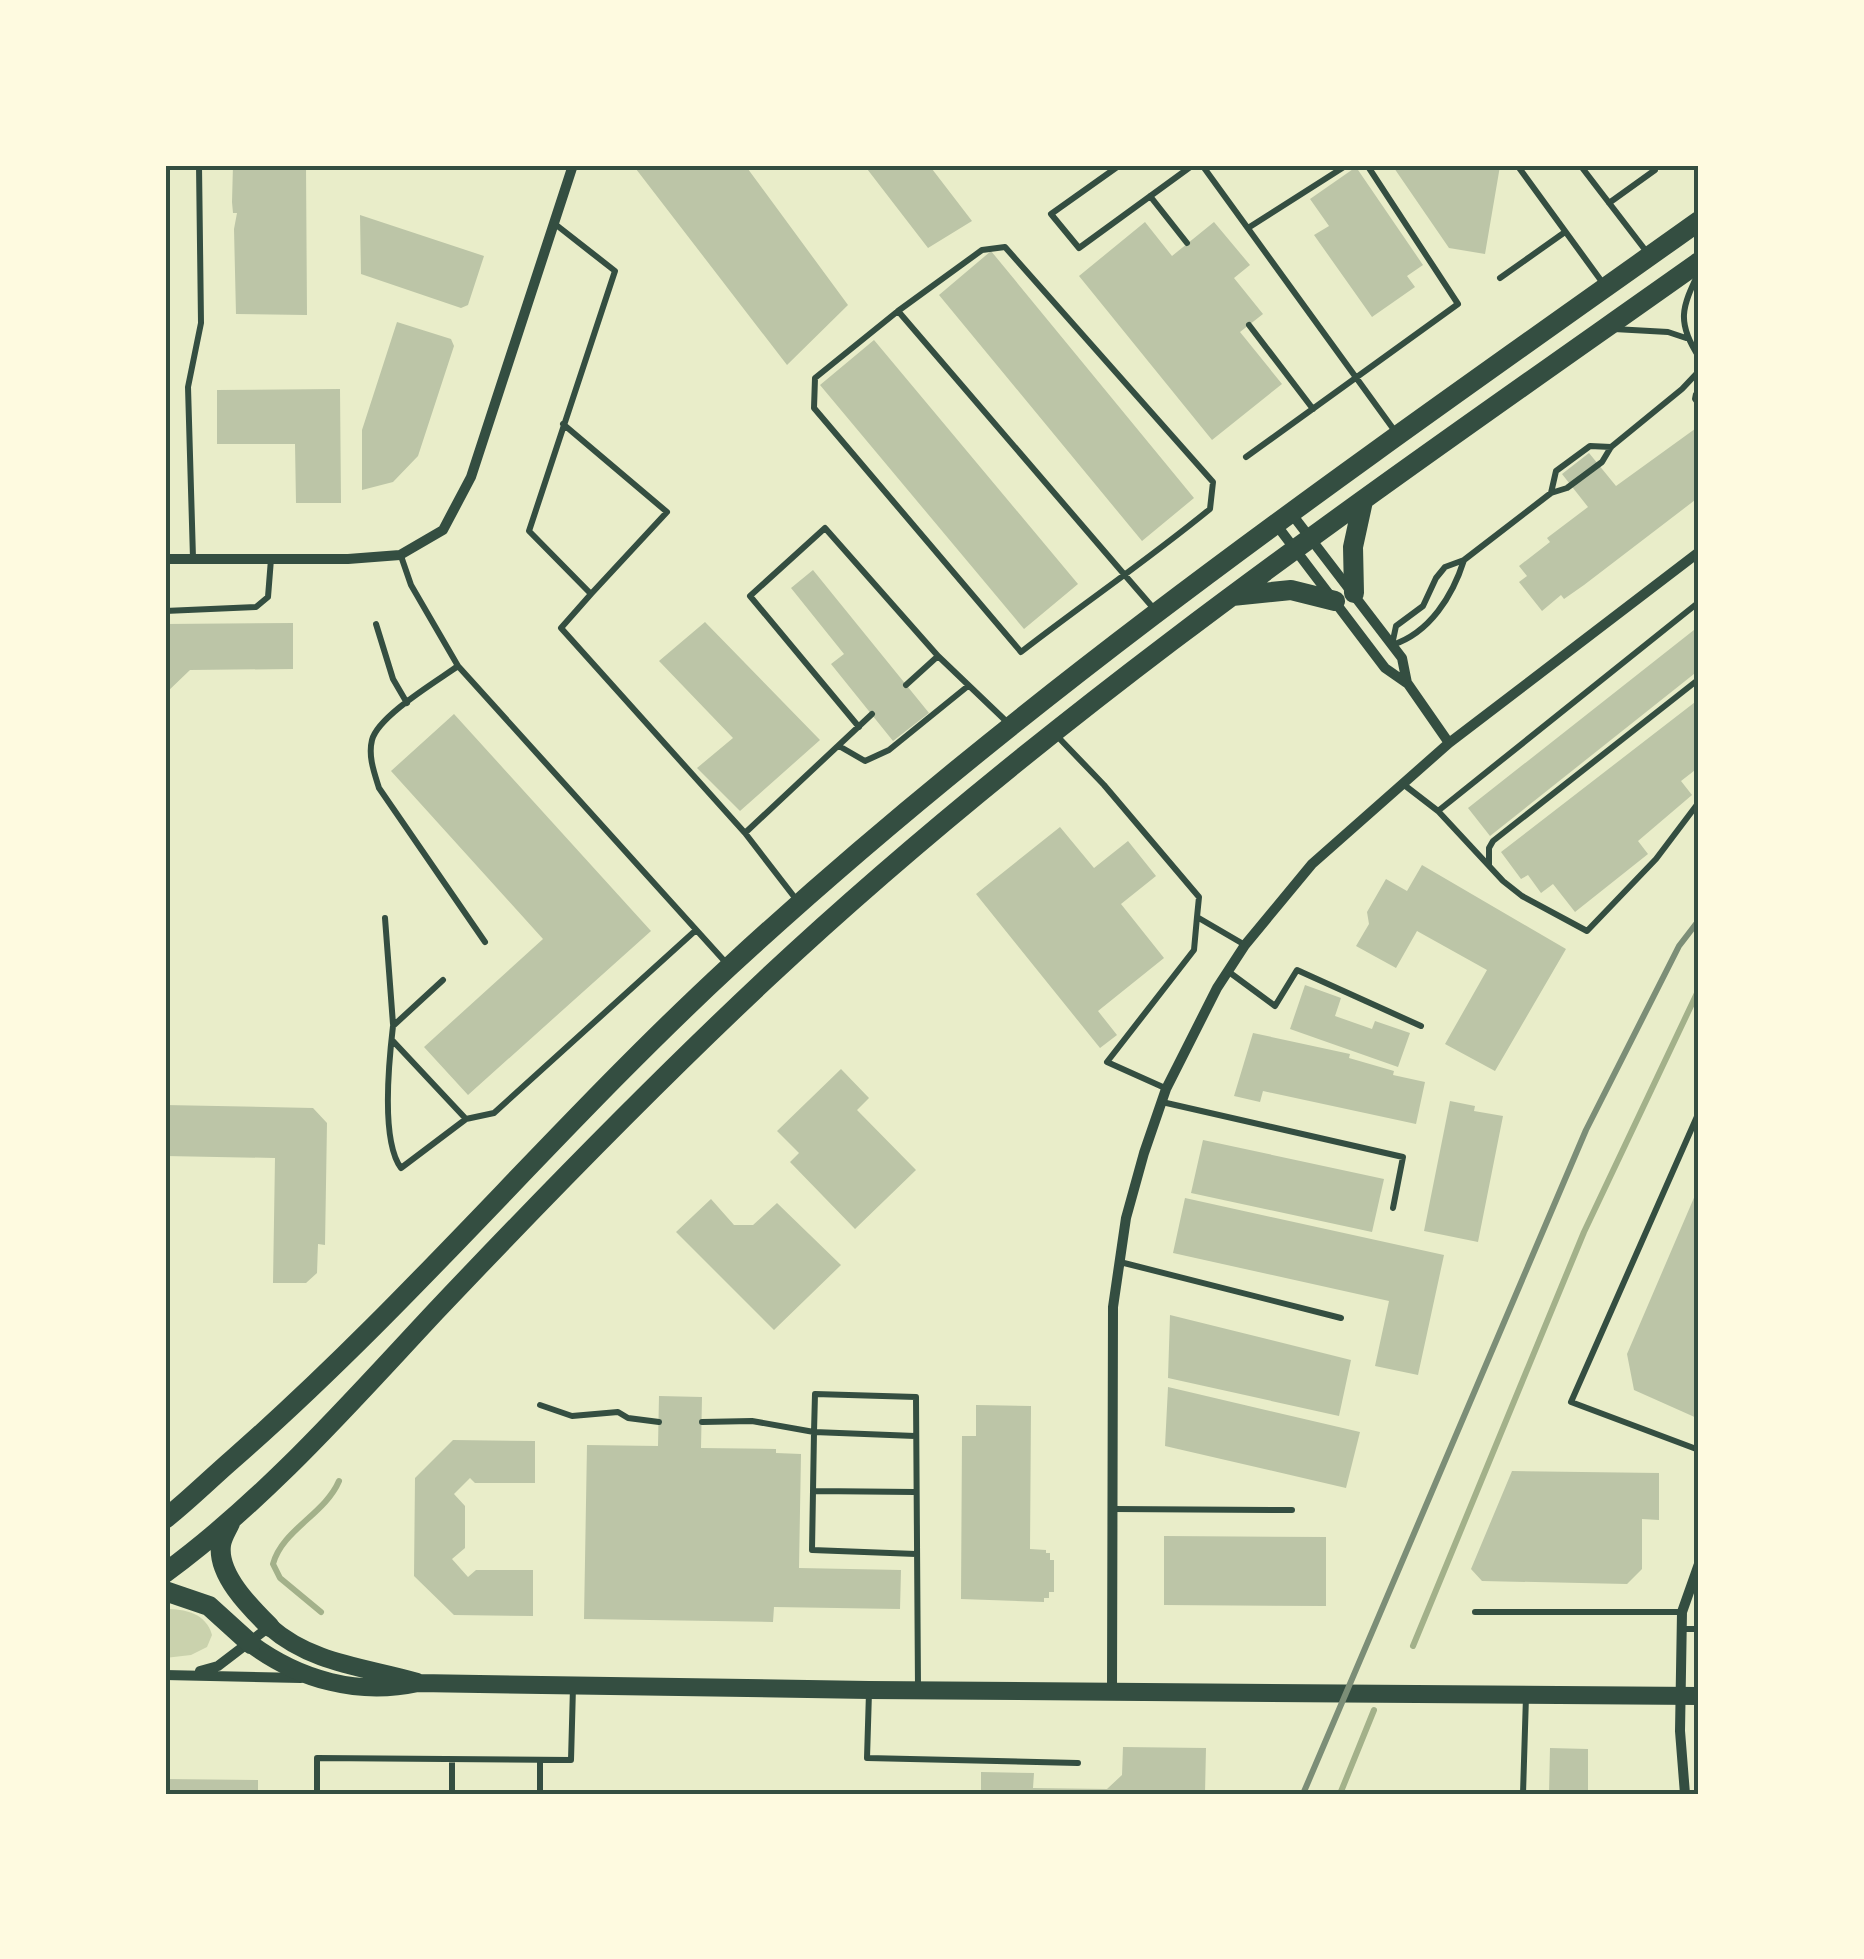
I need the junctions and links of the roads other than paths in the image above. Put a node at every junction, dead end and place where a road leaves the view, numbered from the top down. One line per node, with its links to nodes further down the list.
1 (199, 165): 43 (lane)
2 (574, 165): 14 (street)
3 (1120, 165): 11 (lane)
4 (1193, 165): 11 (lane)
5 (1202, 165): 15 (lane)
6 (1347, 165): 15 (lane)
7 (1368, 165): 29 (lane)
8 (1517, 165): 16 (lane)
9 (1580, 165): 12 (lane)
10 (1653, 165): 12 (lane)
11 (1150, 196): 17 (lane)
12 (1609, 203): 18 (lane)
13 (1699, 220): 18 (highway)
14 (554, 223): 31 (lane); 41 (street)
15 (1248, 228): 29 (lane)
16 (1565, 232): 21 (lane); 22 (lane)
17 (1188, 243)
18 (1650, 256): 22 (highway)
19 (1699, 262): 25 (highway)
20 (1699, 272): 26 (lane)
21 (1500, 278)
22 (1606, 287): 32 (highway)
23 (898, 311): 46 (lane); 46 (lane); 46 (lane)
24 (1249, 325): 30 (lane)
25 (1604, 330): 26 (lane); 36 (highway)
26 (1687, 339): 27 (lane)
27 (1699, 357)
28 (1699, 371): 33 (lane)
29 (1356, 377): 30 (lane); 32 (lane)
30 (1313, 408): 34 (lane)
31 (563, 424): 47 (lane); 47 (lane)
32 (1398, 435): 37 (highway)
33 (1611, 447): 35 (lane); 35 (lane)
34 (1246, 457)
35 (1551, 493): 45 (lane)
36 (1363, 501): 38 (highway); 49 (highway)
37 (1283, 518): 38 (street); 39 (street); 51 (highway)
38 (1312, 536): 39 (highway); 49 (street)
39 (1294, 549): 48 (highway); 49 (street)
40 (1699, 552): 66 (street)
41 (400, 555): 44 (street); 56 (lane)
42 (165, 559): 43 (street)
43 (193, 559): 44 (street)
44 (271, 559): 52 (lane)
45 (1464, 560): 54 (lane); 54 (lane)
46 (1123, 573): 51 (lane)
47 (592, 594): 71 (lane)
48 (1230, 596): 49 (highway); 65 (highway)
49 (1344, 597): 54 (street); 59 (street)
50 (1699, 602): 70 (lane)
51 (1156, 610): 63 (highway)
52 (165, 611)
53 (376, 624): 61 (lane)
54 (1392, 644): 59 (street)
55 (938, 656): 58 (lane); 60 (lane); 64 (lane)
56 (458, 666): 61 (lane); 76 (lane)
57 (1699, 678): 72 (lane)
58 (906, 684)
59 (1408, 684): 66 (street)
60 (968, 686): 63 (lane); 67 (lane)
61 (407, 703): 77 (lane)
62 (872, 714): 64 (lane)
63 (1010, 725): 73 (highway)
64 (859, 726): 67 (lane)
65 (1053, 733): 74 (lane); 103 (highway)
66 (1450, 744): 68 (street)
67 (838, 746): 71 (lane)
68 (1403, 784): 70 (lane); 78 (street)
69 (1699, 802): 72 (lane)
70 (1438, 811): 72 (lane)
71 (745, 833): 73 (lane)
72 (1489, 865)
73 (800, 904): 79 (highway)
74 (1197, 917): 78 (lane); 85 (lane)
75 (385, 918): 82 (lane)
76 (696, 930): 79 (lane); 88 (lane)
77 (485, 942)
78 (1245, 945): 80 (street)
79 (730, 967): 102 (highway)
80 (1228, 971): 83 (lane); 85 (street)
81 (443, 980): 82 (lane)
82 (394, 1026): 84 (lane)
83 (1422, 1026)
84 (392, 1040): 88 (lane); 88 (lane)
85 (1166, 1089): 86 (street)
86 (1162, 1102): 89 (lane); 90 (street)
87 (1699, 1112): 97 (lane)
88 (466, 1118)
89 (1393, 1208)
90 (1120, 1262): 91 (lane); 100 (street)
91 (1341, 1318)
92 (540, 1405): 93 (lane)
93 (658, 1422)
94 (702, 1422): 95 (lane)
95 (814, 1432): 96 (lane); 96 (lane); 98 (lane)
96 (916, 1436): 99 (lane)
97 (1699, 1450)
98 (813, 1492): 99 (lane); 104 (lane)
99 (916, 1492): 104 (lane)
100 (1112, 1508): 101 (lane); 121 (street)
101 (1292, 1510)
102 (165, 1519)
103 (230, 1523): 106 (highway); 110 (highway)
104 (916, 1554): 119 (lane)
105 (1699, 1564): 109 (street)
106 (165, 1573)
107 (165, 1590): 113 (highway)
108 (1474, 1612): 109 (lane)
109 (1682, 1612): 111 (street)
110 (270, 1627): 113 (street); 117 (main road)
111 (1682, 1629): 112 (lane); 123 (street)
112 (1699, 1629)
113 (251, 1644): 115 (street); 116 (main road)
114 (165, 1675): 115 (street)
115 (185, 1675): 116 (street)
116 (318, 1678): 117 (main road)
117 (418, 1682): 118 (main road)
118 (573, 1685): 120 (main road); 125 (lane)
119 (918, 1689): 120 (main road); 121 (main road)
120 (869, 1690): 126 (lane)
121 (1112, 1692): 122 (main road)
122 (1526, 1695): 123 (main road); 130 (lane)
123 (1690, 1696): 131 (street)
124 (452, 1760): 125 (lane); 127 (lane); 128 (lane)
125 (540, 1760): 129 (lane)
126 (1078, 1763)
127 (317, 1794)
128 (452, 1794)
129 (540, 1794)
130 (1522, 1794)
131 (1685, 1794)

